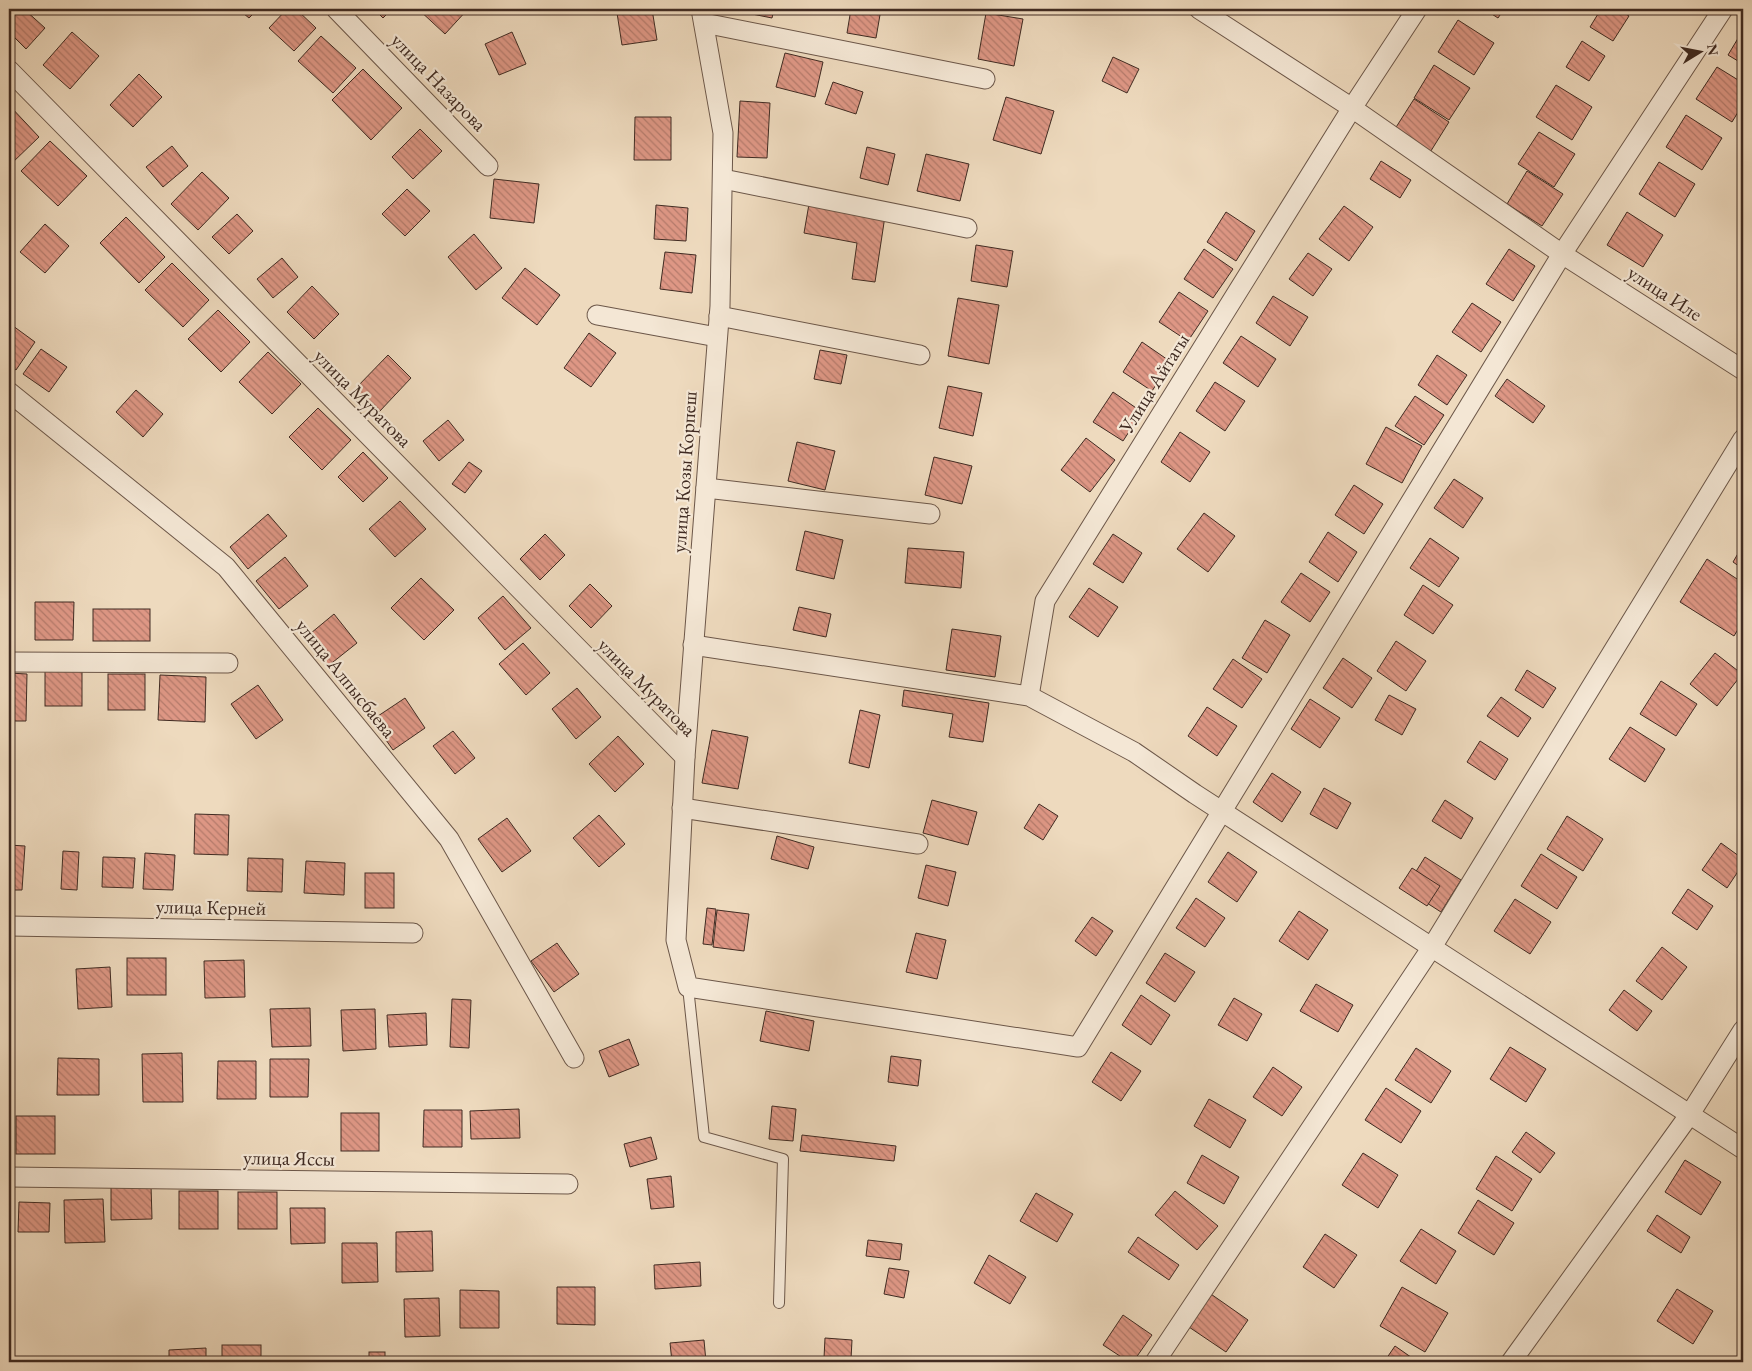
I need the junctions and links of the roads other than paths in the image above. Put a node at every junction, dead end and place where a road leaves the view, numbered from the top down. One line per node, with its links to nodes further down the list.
1 (336, 9): 9 (street, улица Назарова)
2 (1199, 9): 8 (street)
3 (1417, 9): 8 (street, Улица Айтагы)
4 (1723, 9): 12 (street)
5 (702, 16): 7 (street); 10 (street, улица Козы Корпеш)
6 (9, 70): 26 (street, улица Муратова)
7 (985, 79)
8 (1352, 108): 12 (street); 25 (street, Улица Айтагы)
9 (488, 166)
10 (722, 179): 11 (street); 14 (street, улица Козы Корпеш)
11 (967, 228)
12 (1562, 254): 17 (street, улица Иле); 28 (street)
13 (597, 315): 15 (street)
14 (719, 316): 15 (street, улица Козы Корпеш); 16 (street)
15 (717, 337): 20 (street, улица Козы Корпеш)
16 (920, 355)
17 (1743, 370)
18 (9, 392): 35 (street, улица Алпысбаева)
19 (1743, 439): 32 (street)
20 (706, 488): 21 (street); 22 (street, улица Козы Корпеш)
21 (930, 514)
22 (693, 645): 25 (street); 26 (street, улица Козы Корпеш)
23 (9, 662): 24 (street)
24 (228, 663)
25 (1030, 696): 28 (street)
26 (685, 757): 27 (street, улица Козы Корпеш)
27 (682, 808): 29 (street); 33 (street, улица Козы Корпеш)
28 (1222, 810): 32 (street); 33 (street)
29 (918, 844)
30 (9, 926): 31 (street, улица Керней)
31 (413, 933)
32 (1432, 947): 36 (street); 41 (street)
33 (688, 987): 40 (lane)
34 (1743, 1030): 36 (street)
35 (574, 1058)
36 (1690, 1114): 37 (street); 42 (street)
37 (1743, 1149)
38 (9, 1177): 39 (street, улица Яссы)
39 (568, 1184)
40 (779, 1304)
41 (1155, 1362)
42 (1511, 1362)

